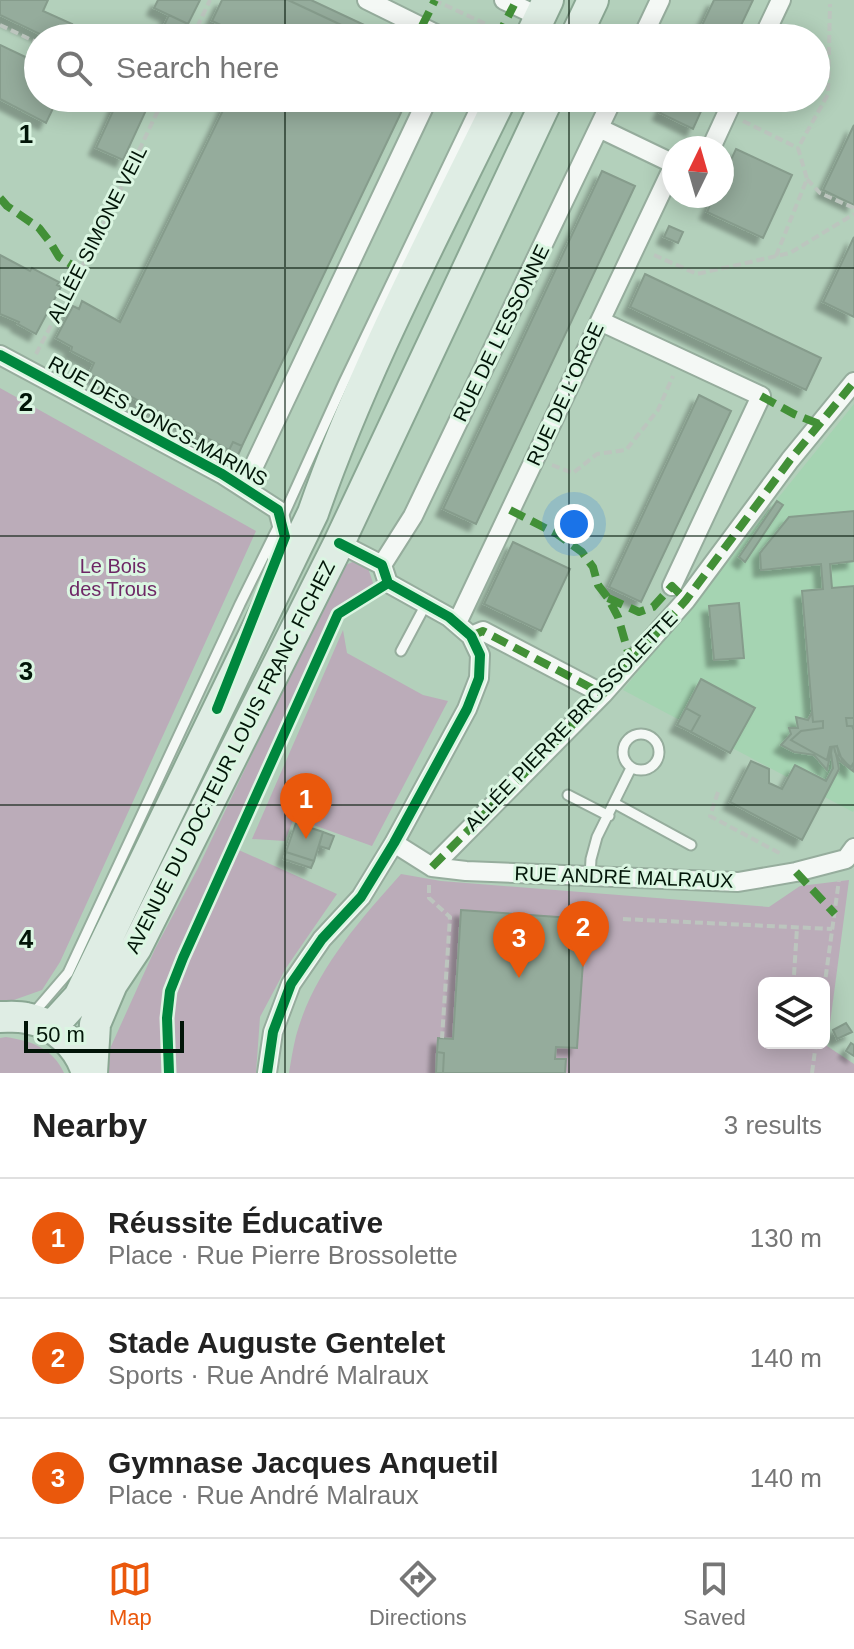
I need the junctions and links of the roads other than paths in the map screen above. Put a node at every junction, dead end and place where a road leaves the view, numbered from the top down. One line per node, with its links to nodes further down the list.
1 (367, 0): 6 (street)
2 (504, 0): 7 (street)
3 (593, 0): 8 (main road)
4 (660, 0): 9 (street)
5 (781, 0): 10 (street)
6 (416, 24)
7 (542, 24)
8 (559, 24)
9 (649, 24)
10 (770, 24)
11 (421, 112): 26 (street)
12 (473, 112): 27 (lane)
13 (494, 112): 36 (main road, AVENUE DU DOCTEUR LOUIS FRANC FICHEZ)
14 (523, 112): 22 (main road)
15 (541, 112): 22 (main road, AVENUE DU DOCTEUR LOUIS FRANC FICHEZ)
16 (606, 112): 18 (street, RUE DE L'ESSONNE)
17 (728, 112): 19 (street)
18 (599, 128): 20 (street); 29 (street, RUE DE L'ESSONNE)
19 (717, 136)
20 (662, 158)
21 (662, 189): 23 (street, RUE DE L'ORGE)
22 (446, 314): 28 (main road, AVENUE DU DOCTEUR LOUIS FRANC FICHEZ)
23 (600, 321): 30 (street); 32 (street, RUE DE L'ORGE)
24 (0, 355): 26 (street, RUE DES JONCS-MARINS)
25 (854, 382): 35 (street, ALLÉE PIERRE BROSSOLETTE)
26 (244, 487): 27 (street, RUE DES JONCS-MARINS)
27 (281, 521): 36 (street); 46 (lane)
28 (339, 543): 29 (street); 47 (main road, AVENUE DU DOCTEUR LOUIS FRANC FICHEZ)
29 (382, 565): 31 (street)
30 (672, 586)
31 (426, 604): 32 (street); 34 (lane)
32 (457, 623): 33 (street)
33 (471, 636): 35 (street); 41 (street)
34 (401, 651)
35 (603, 694): 44 (street, ALLÉE PIERRE BROSSOLETTE)
36 (217, 709): 46 (main road, AVENUE DU DOCTEUR LOUIS FRANC FICHEZ)
37 (631, 768): 37 (lane); 39 (lane)
38 (568, 795): 40 (lane)
39 (614, 803): 40 (lane); 42 (lane)
40 (609, 816): 45 (lane)
41 (394, 843): 44 (street, RUE ANDRÉ MALRAUX); 48 (street)
42 (691, 845)
43 (851, 857): 45 (street, RUE ANDRÉ MALRAUX)
44 (432, 867): 45 (street, RUE ANDRÉ MALRAUX)
45 (590, 877)
46 (25, 1020): 47 (main road)
47 (90, 1073)
48 (267, 1073)

